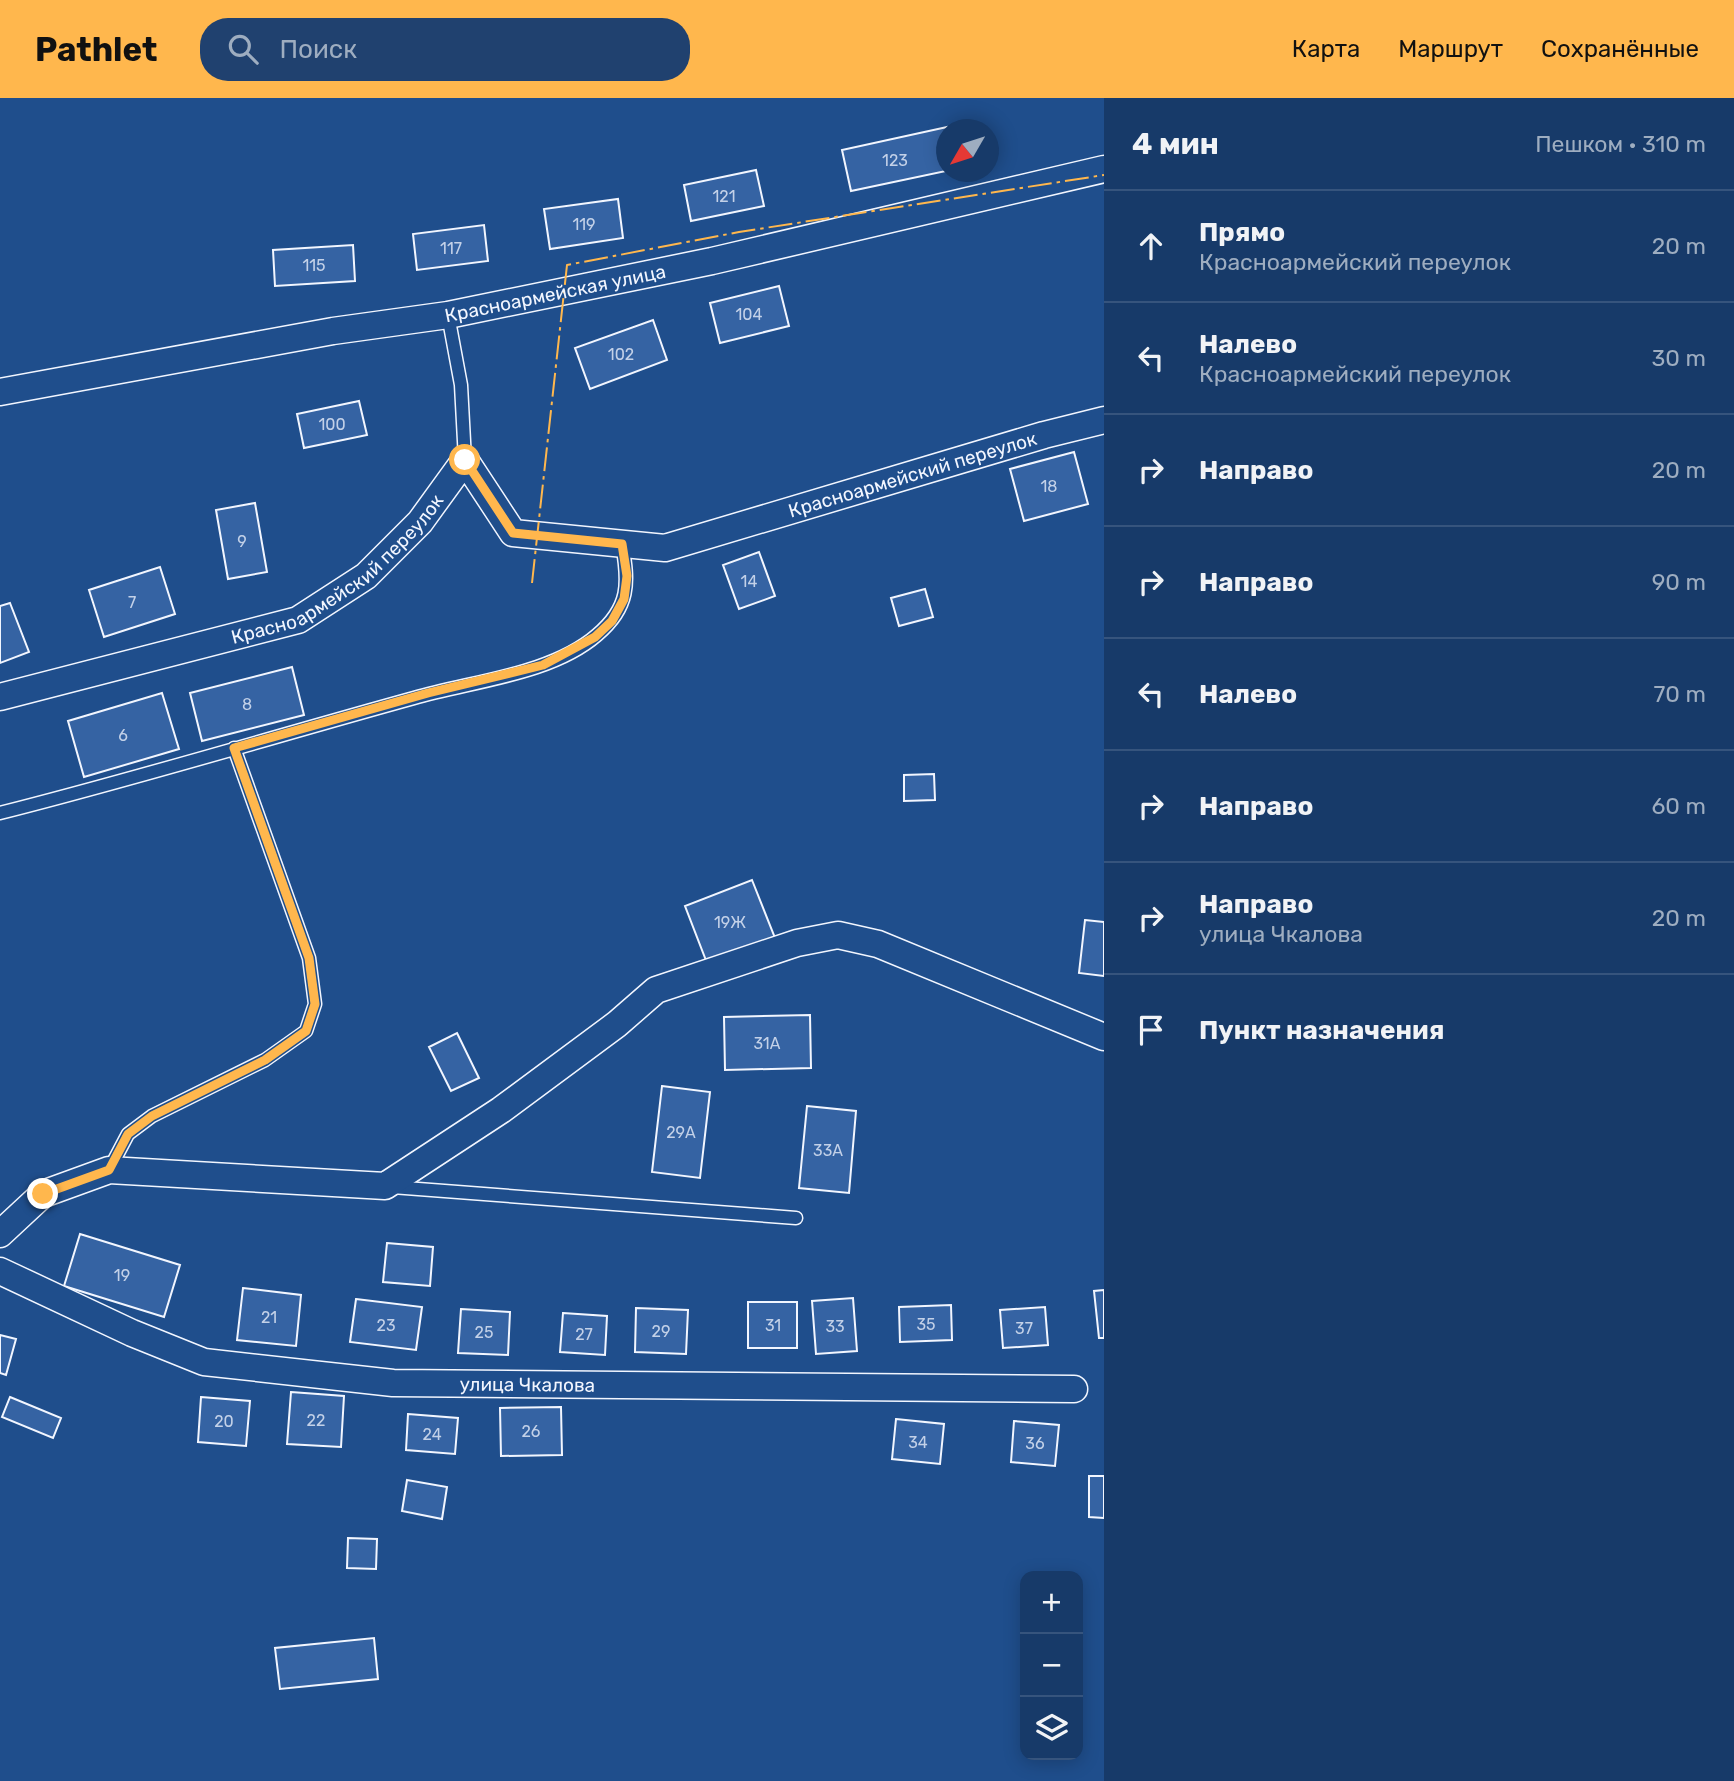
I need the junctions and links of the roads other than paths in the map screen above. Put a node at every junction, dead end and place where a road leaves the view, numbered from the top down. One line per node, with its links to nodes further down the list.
1 (1104, 169): 2 (street, Красноармейская улица)
2 (448, 315): 3 (street, Красноармейская улица); 5 (lane)
3 (0, 392)
4 (1104, 420): 6 (street, Красноармейский переулок)
5 (465, 460): 6 (street, Красноармейский переулок); 7 (street, Красноармейский переулок)
6 (622, 544): 8 (lane)
7 (0, 697)
8 (234, 748): 9 (lane); 11 (lane)
9 (0, 813)
10 (1104, 1037): 12 (street)
11 (109, 1170): 12 (street); 14 (street)
12 (385, 1186): 13 (lane)
13 (796, 1219)
14 (0, 1234)
15 (0, 1271): 16 (street, улица Чкалова)
16 (1074, 1389)

